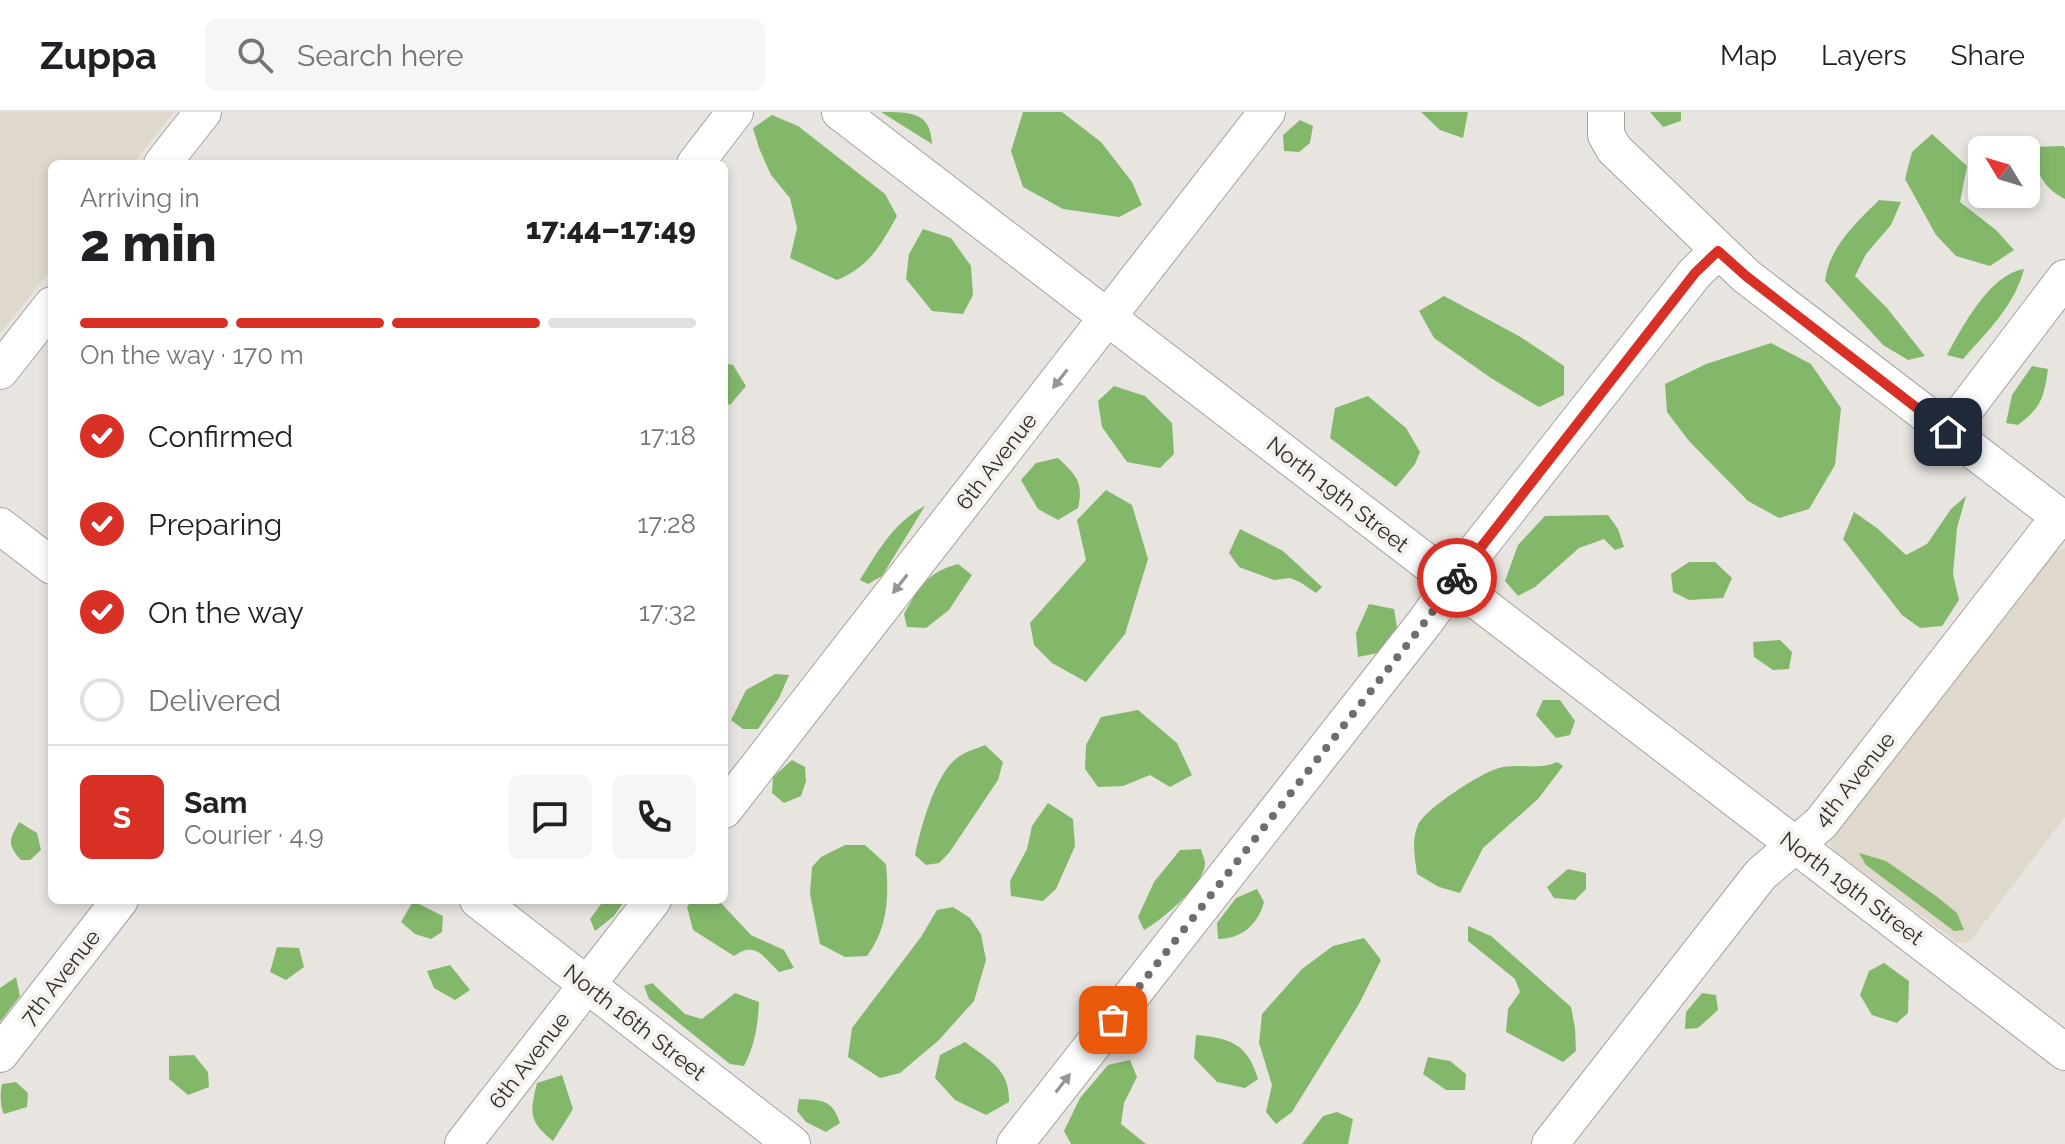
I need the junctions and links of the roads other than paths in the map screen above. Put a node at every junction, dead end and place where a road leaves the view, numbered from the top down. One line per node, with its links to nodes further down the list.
1 (203, 112): 6 (street)
2 (735, 112): 7 (street)
3 (840, 112): 11 (street, North 19th Street)
4 (1267, 112): 11 (street, 6th Avenue)
5 (1605, 118): 8 (street)
6 (165, 160)
7 (698, 160)
8 (1718, 251): 13 (street); 17 (street)
9 (2065, 278): 13 (street)
10 (48, 310): 12 (street)
11 (1108, 318): 17 (street, North 19th Street); 18 (street, 6th Avenue, one-way to 18)
12 (0, 371)
13 (1948, 432): 14 (street)
14 (2062, 519): 19 (street, 4th Avenue)
15 (0, 526): 16 (street)
16 (48, 563)
17 (1453, 582): 19 (street, North 19th Street); 28 (street, one-way to 17)
18 (728, 805)
19 (1795, 845): 24 (street, North 19th Street); 29 (street, 4th Avenue)
20 (117, 904): 25 (street, 7th Avenue)
21 (483, 904): 23 (street, North 16th Street)
22 (650, 904): 23 (street, 6th Avenue)
23 (587, 985): 26 (street, 6th Avenue); 27 (street, North 16th Street)
24 (2065, 1052)
25 (0, 1054)
26 (463, 1144)
27 (792, 1144)
28 (1015, 1144)
29 (1550, 1144)

